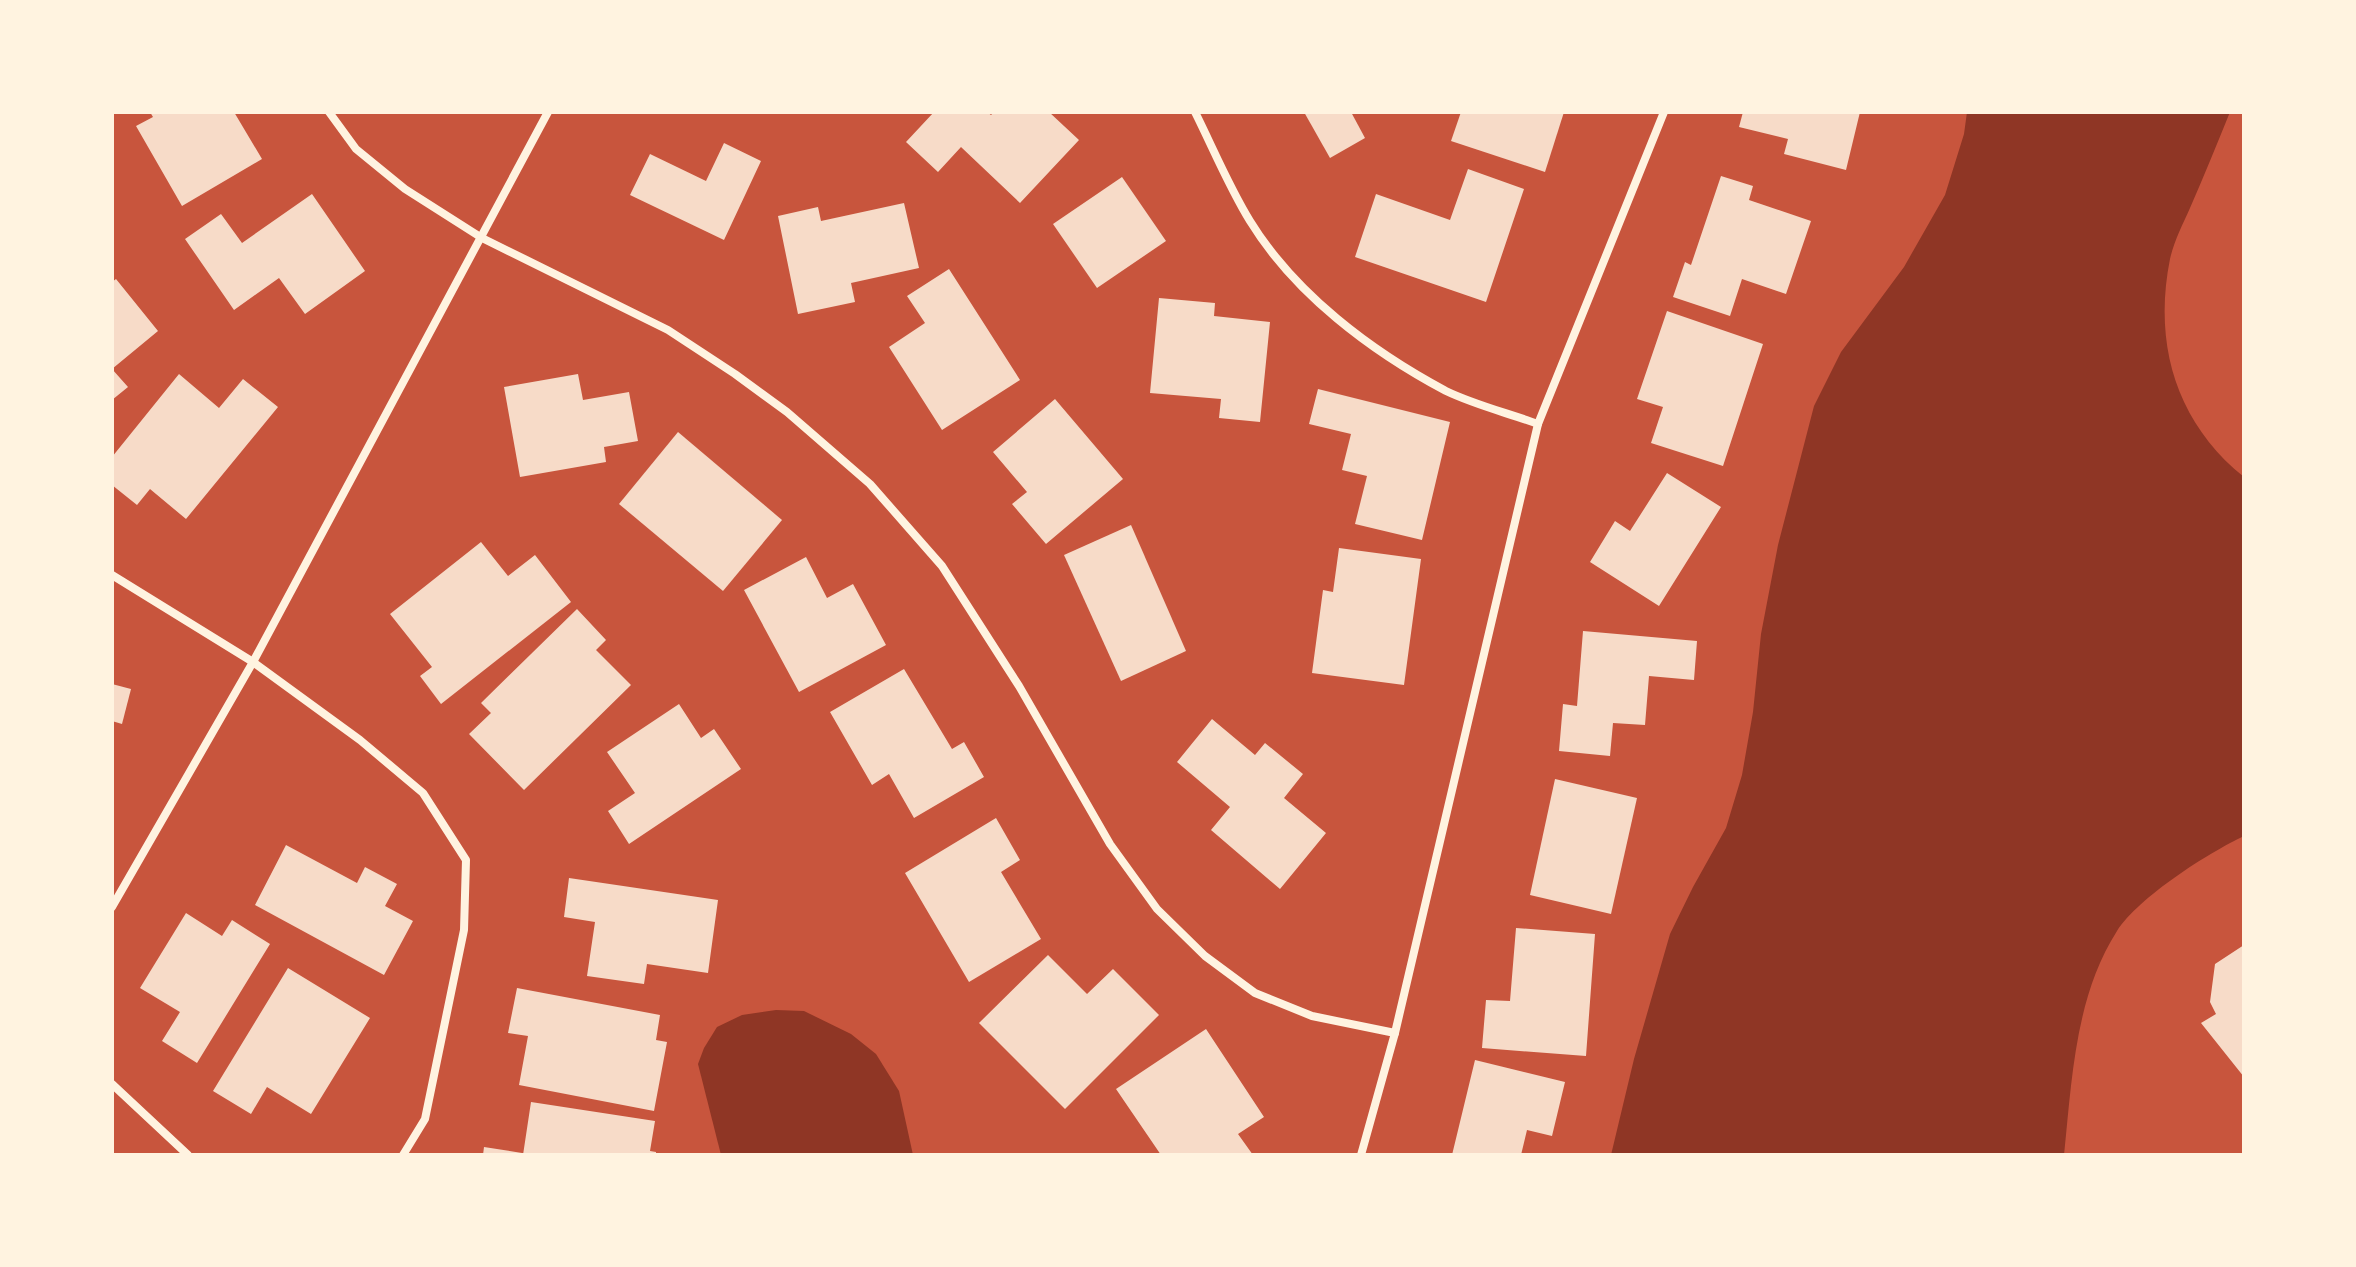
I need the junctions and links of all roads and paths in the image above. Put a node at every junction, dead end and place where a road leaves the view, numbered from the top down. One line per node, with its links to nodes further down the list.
1 (329, 112): 5 (street)
2 (548, 112): 5 (street)
3 (1195, 112): 6 (street)
4 (1664, 112): 6 (street)
5 (482, 238): 8 (street); 10 (street)
6 (1538, 424): 10 (street)
7 (112, 575): 8 (street)
8 (253, 662): 9 (street); 13 (street)
9 (112, 907)
10 (1395, 1033): 14 (street)
11 (112, 1084): 12 (street)
12 (188, 1155)
13 (403, 1155)
14 (1361, 1155)

